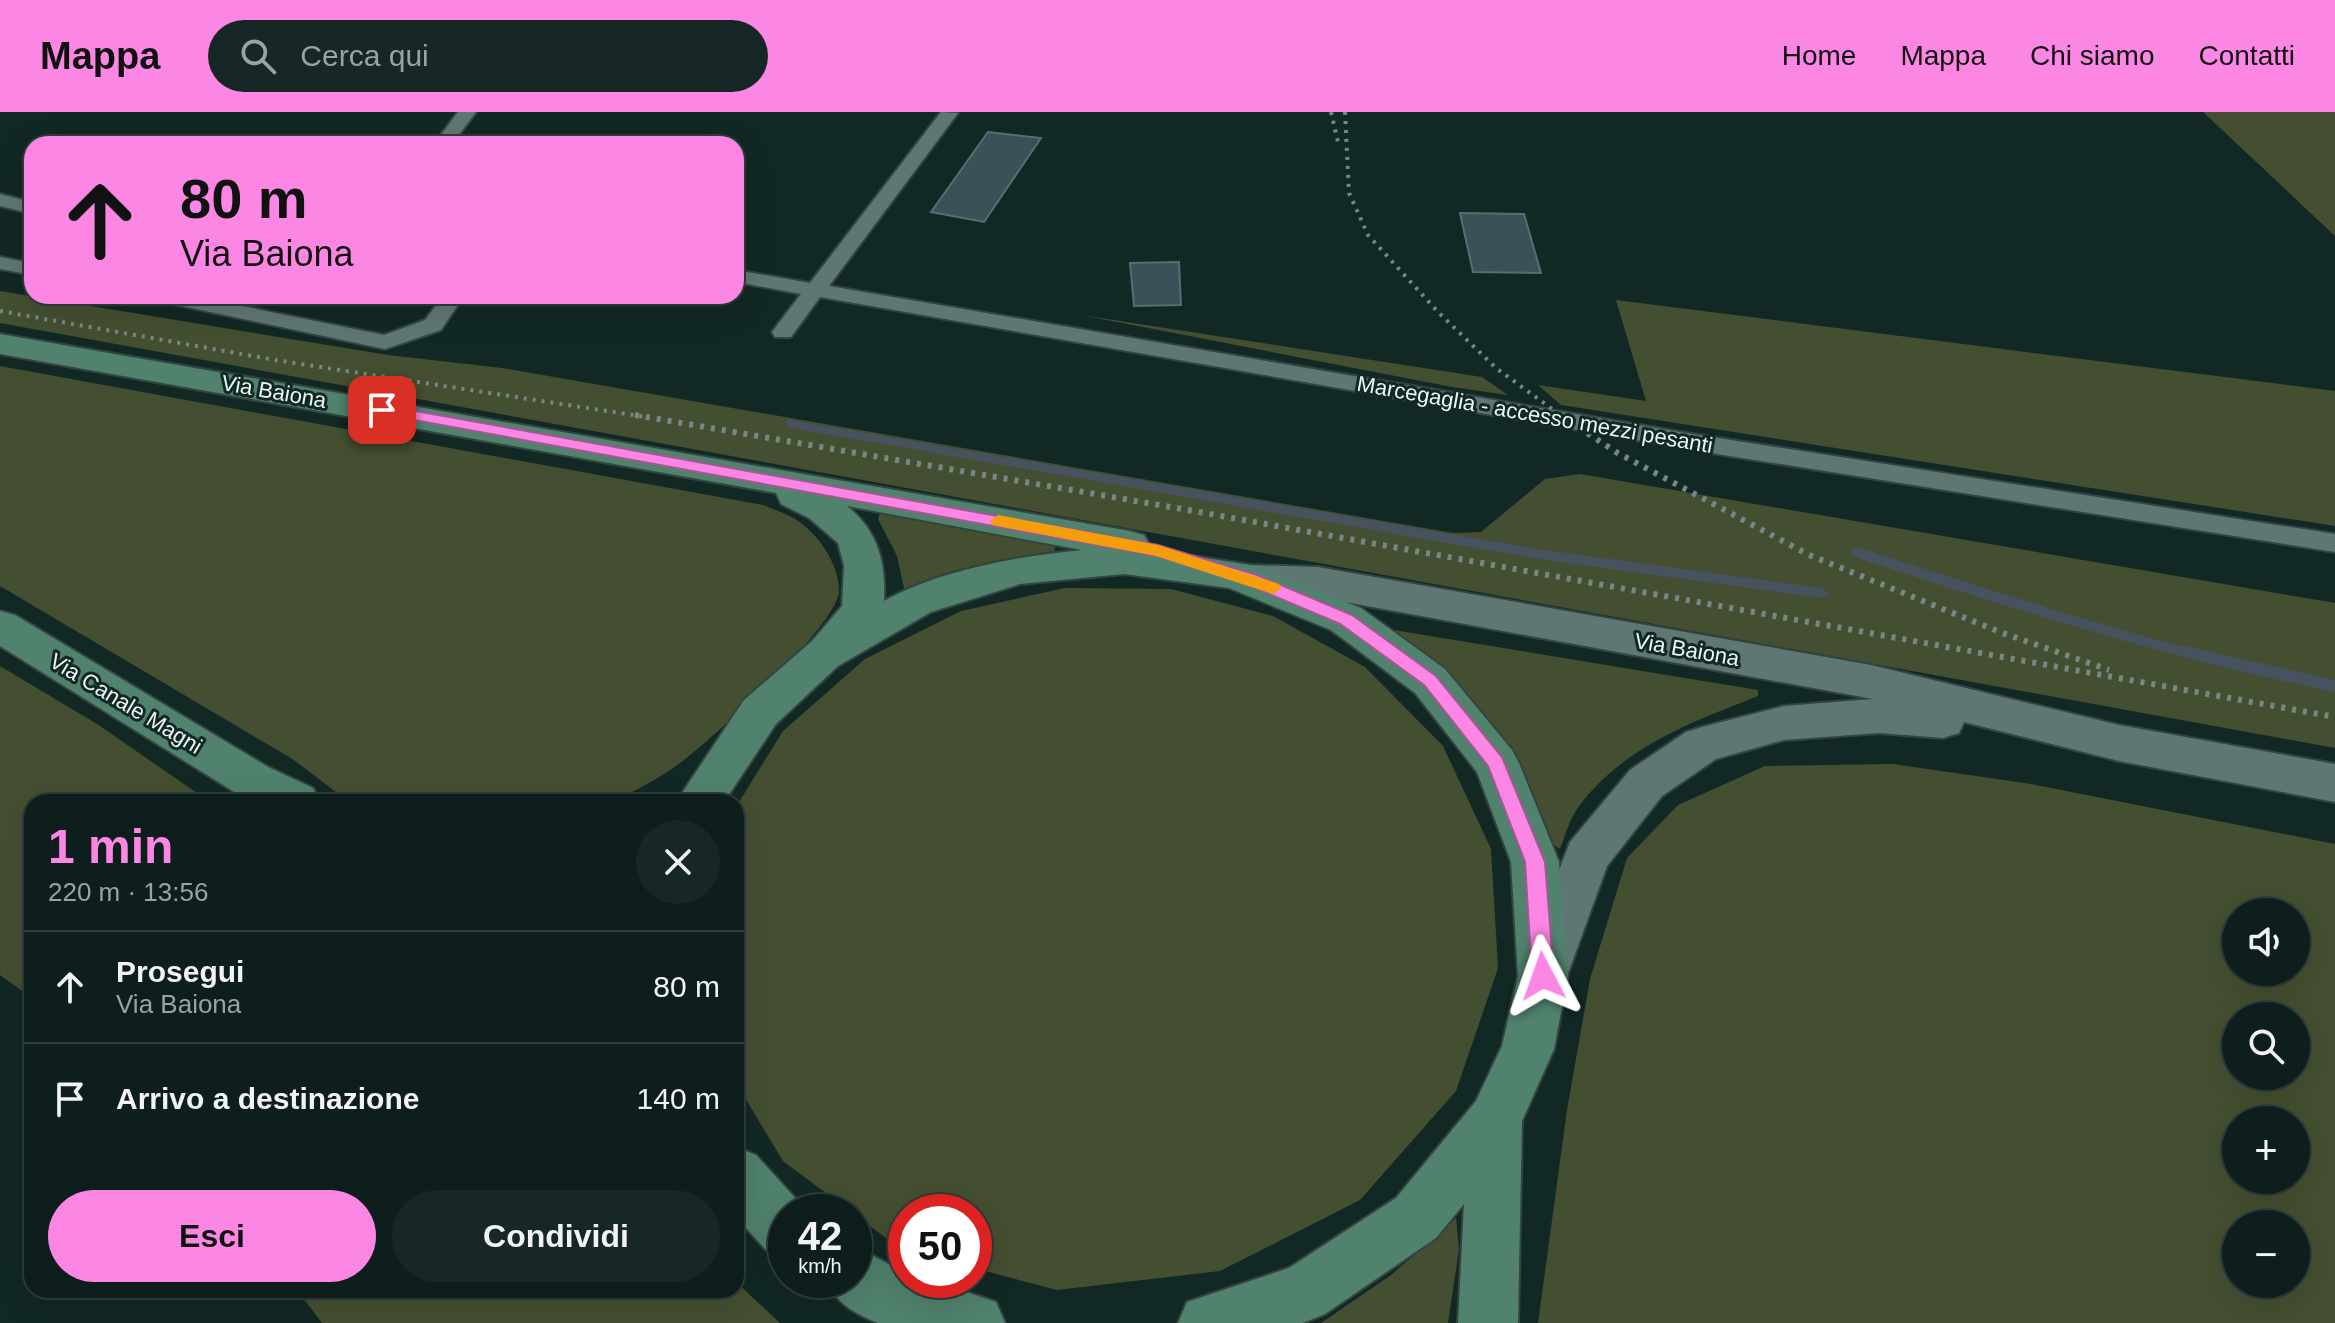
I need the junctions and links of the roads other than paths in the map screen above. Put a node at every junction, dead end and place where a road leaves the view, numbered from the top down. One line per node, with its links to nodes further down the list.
1 (467, 112): 3 (lane)
2 (949, 113): 9 (lane)
3 (449, 136)
4 (0, 200): 5 (lane)
5 (24, 206)
6 (0, 263): 7 (lane)
7 (24, 268)
8 (744, 277): 9 (lane, Marcegaglia - accesso mezzi pesanti)
9 (814, 288): 12 (lane); 15 (lane, Marcegaglia - accesso mezzi pesanti)
10 (202, 304): 11 (lane)
11 (448, 304)
12 (783, 332)
13 (0, 344): 14 (main road, Via Baiona)
14 (736, 472): 16 (main road, Via Baiona); 18 (main road, Via Baiona)
15 (2335, 543)
16 (1240, 577): 18 (main road); 20 (street, Via Baiona); 25 (main road)
17 (0, 626): 22 (main road, Via Canale Magni)
18 (823, 655): 19 (main road)
19 (760, 712): 23 (main road); 24 (main road)
20 (2119, 743): 21 (street, Via Baiona); 25 (street, Via Baiona)
21 (2335, 783)
22 (262, 791)
23 (678, 794)
24 (704, 794)
25 (1543, 976): 26 (main road)
26 (1495, 1120): 31 (main road); 32 (main road)
27 (744, 1184): 28 (main road)
28 (768, 1210)
29 (883, 1299): 30 (main road)
30 (975, 1323)
31 (1208, 1323)
32 (1488, 1323)

